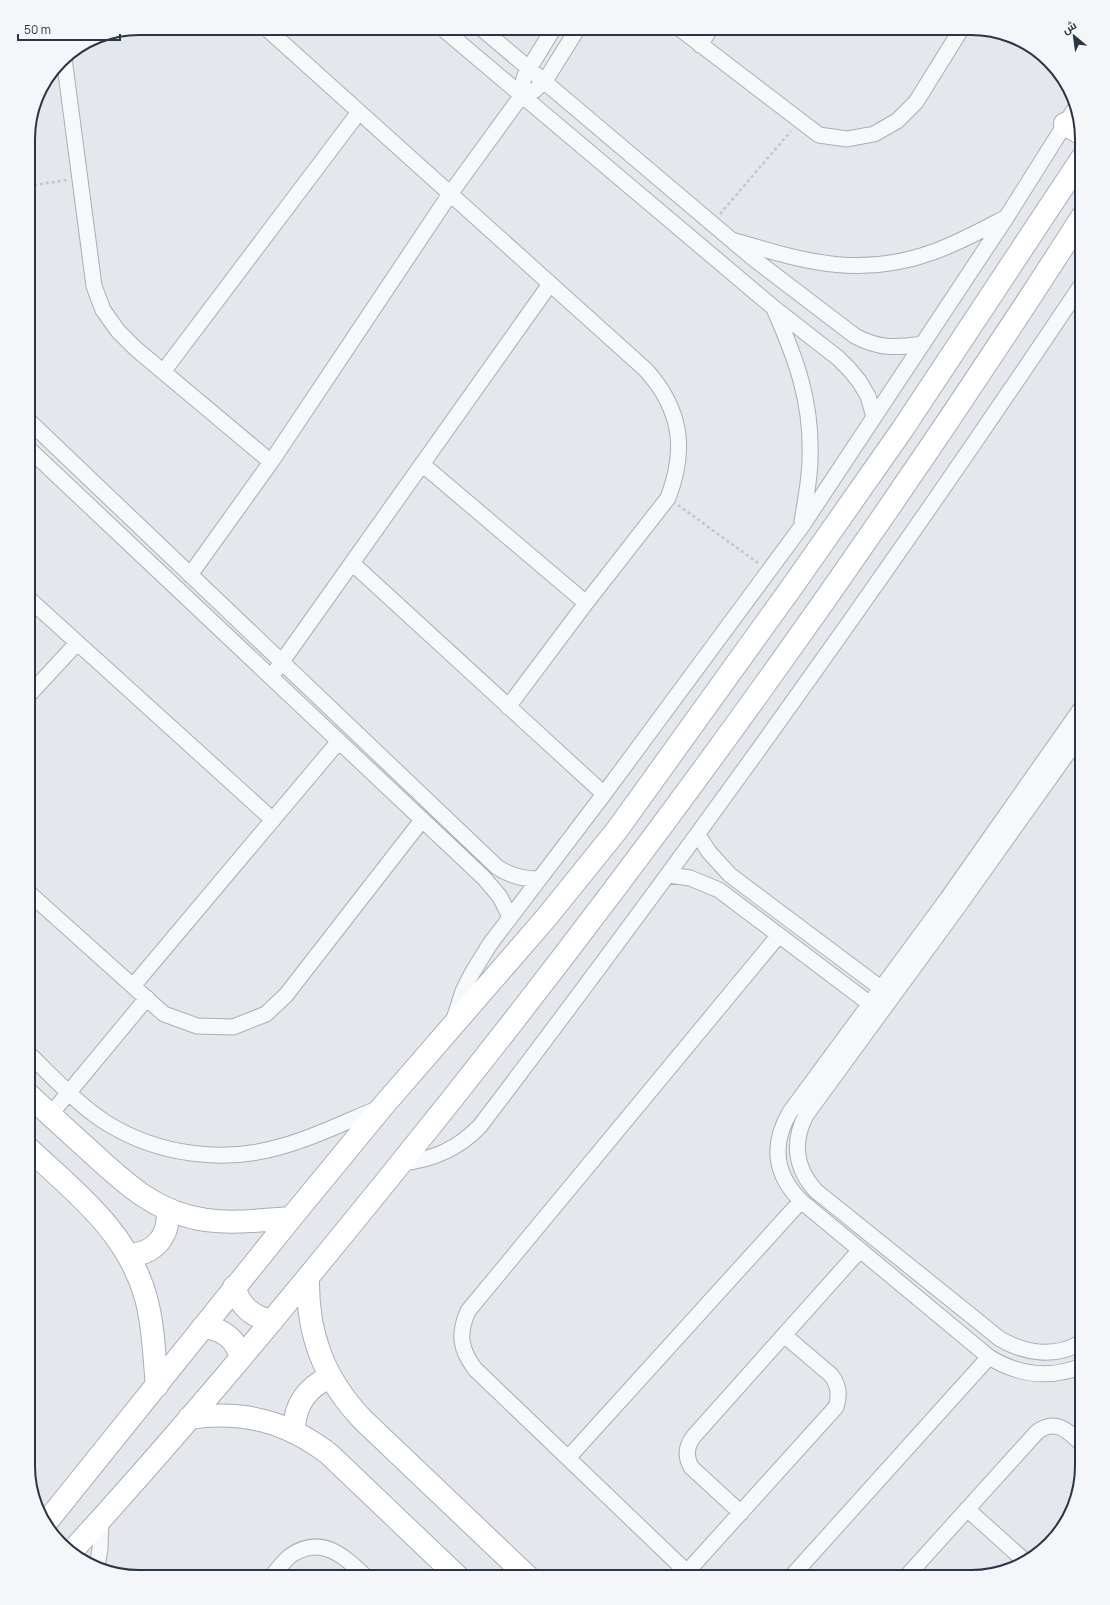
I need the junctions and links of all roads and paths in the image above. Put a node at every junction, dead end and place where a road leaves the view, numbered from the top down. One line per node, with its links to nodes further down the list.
1 (274, 35): 14 (street)
2 (450, 35): 13 (street)
3 (490, 35): 11 (street)
4 (550, 35): 11 (street)
5 (574, 35): 12 (street)
6 (688, 35): 9 (street)
7 (706, 35): 9 (street)
8 (955, 35): 15 (street)
9 (700, 45): 15 (street)
10 (65, 65): 18 (street)
11 (530, 68): 12 (street); 13 (street)
12 (545, 81): 13 (street); 22 (street)
13 (522, 95): 20 (street); 27 (street)
14 (359, 112): 20 (street); 29 (street)
15 (800, 120): 22 (path)
16 (1073, 122): 21 (street)
17 (1075, 169): 67 (street)
18 (79, 178): 19 (path); 29 (street)
19 (35, 185)
20 (450, 194): 25 (street); 33 (street)
21 (1006, 218): 24 (street); 28 (street)
22 (712, 224): 24 (street)
23 (1075, 228): 74 (street)
24 (730, 239): 28 (street)
25 (550, 284): 34 (street); 35 (street)
26 (1075, 294): 53 (street)
27 (774, 308): 30 (street); 36 (street)
28 (923, 344): 30 (street)
29 (163, 372): 33 (street)
30 (874, 417): 36 (street)
31 (35, 427): 39 (street)
32 (35, 455): 44 (street)
33 (271, 462): 39 (street)
34 (422, 464): 37 (street); 40 (street)
35 (668, 498): 38 (path); 40 (street)
36 (802, 526): 38 (street)
37 (352, 563): 43 (street); 46 (street)
38 (769, 571): 50 (street)
39 (190, 575): 43 (street)
40 (586, 603): 46 (street)
41 (35, 604): 42 (street)
42 (77, 643): 45 (street); 51 (street)
43 (282, 662): 44 (street); 56 (street)
44 (271, 677): 48 (street)
45 (35, 688)
46 (508, 707): 50 (street)
47 (1075, 717): 64 (street)
48 (339, 742): 51 (street); 52 (street)
49 (1075, 743): 66 (street)
50 (604, 794): 56 (street)
51 (273, 820): 63 (street)
52 (422, 820): 61 (street); 65 (street)
53 (698, 835): 54 (street); 55 (street)
54 (723, 868): 57 (street); 59 (street)
55 (669, 875): 57 (street); 74 (street)
56 (539, 879): 61 (street)
57 (711, 886): 60 (street)
58 (35, 898): 63 (street)
59 (765, 901): 60 (street); 64 (street)
60 (754, 916): 62 (street)
61 (510, 917): 67 (street)
62 (779, 935): 66 (street); 94 (street)
63 (133, 986): 65 (street)
64 (882, 989): 66 (street)
65 (147, 998): 69 (street)
66 (872, 1010): 75 (street); 85 (street)
67 (452, 1026): 71 (street)
68 (35, 1060): 69 (street)
69 (69, 1092): 71 (street); 72 (street)
70 (35, 1100): 72 (street)
71 (383, 1106): 77 (street)
72 (50, 1114): 76 (street)
73 (35, 1155): 79 (street)
74 (401, 1163): 80 (street)
75 (801, 1201): 78 (street); 94 (street)
76 (167, 1209): 77 (street); 79 (street)
77 (291, 1218): 81 (street)
78 (860, 1250): 84 (street); 87 (street)
79 (129, 1255): 90 (street)
80 (308, 1278): 82 (street); 89 (street)
81 (234, 1287): 82 (street); 83 (street)
82 (272, 1321): 86 (street)
83 (203, 1327): 86 (street); 90 (street)
84 (784, 1335): 96 (street); 96 (street)
85 (1075, 1345)
86 (240, 1357): 91 (street)
87 (989, 1357): 88 (street); 108 (street)
88 (1075, 1368)
89 (330, 1377): 92 (street); 105 (street)
90 (157, 1386): 97 (street)
91 (189, 1418): 92 (street); 98 (street)
92 (294, 1431): 104 (street)
93 (1075, 1438): 95 (street)
94 (568, 1458): 106 (street)
95 (967, 1509): 100 (street); 109 (street)
96 (741, 1513): 107 (street)
97 (49, 1519)
98 (101, 1520): 99 (street); 101 (street)
99 (75, 1548)
100 (1021, 1557)
101 (97, 1561)
102 (278, 1570): 103 (street)
103 (359, 1570)
104 (451, 1570)
105 (521, 1570)
106 (685, 1570)
107 (694, 1570)
108 (797, 1570)
109 (912, 1570)

